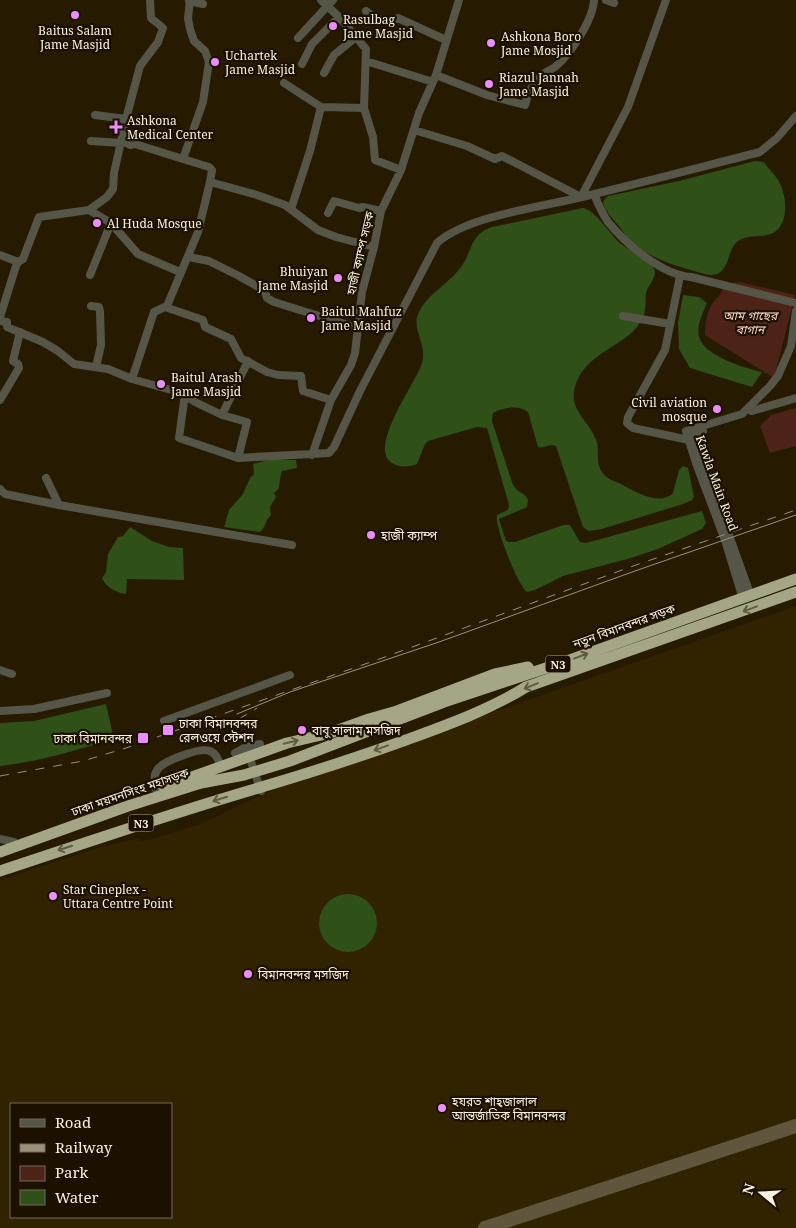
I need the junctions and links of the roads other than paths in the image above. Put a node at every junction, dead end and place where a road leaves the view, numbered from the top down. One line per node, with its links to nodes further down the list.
1 (150, 0): 25 (street)
2 (321, 0): 8 (street)
3 (459, 0): 15 (street, হাজী ক্যাম্প সড়ক)
4 (594, 0): 19 (street)
5 (606, 0): 9 (street)
6 (666, 0): 33 (street)
7 (190, 1): 10 (street); 29 (street)
8 (331, 3): 12 (street); 14 (street)
9 (614, 3)
10 (203, 4)
11 (366, 11): 15 (street)
12 (339, 17): 13 (street); 17 (street)
13 (356, 36): 16 (street); 18 (street)
14 (298, 38)
15 (446, 40): 19 (street, হাজী ক্যাম্প সড়ক)
16 (366, 61): 19 (street); 22 (street)
17 (302, 64)
18 (324, 73)
19 (434, 79): 26 (street, হাজী ক্যাম্প সড়ক)
20 (284, 83): 21 (street)
21 (321, 108): 22 (street); 34 (street)
22 (364, 108): 30 (street)
23 (95, 115): 25 (street)
24 (796, 116): 32 (street)
25 (126, 119): 28 (street)
26 (414, 130): 30 (street, হাজী ক্যাম্প সড়ক); 33 (street)
27 (91, 141): 28 (street)
28 (121, 142): 29 (street); 35 (street)
29 (183, 159): 31 (street)
30 (401, 170): 36 (street, হাজী ক্যাম্প সড়ক)
31 (210, 182): 34 (street); 41 (street)
32 (594, 194): 33 (street); 45 (street)
33 (581, 197): 67 (street)
34 (291, 209): 39 (street)
35 (89, 210): 38 (street); 42 (street)
36 (381, 211): 37 (street); 39 (street, হাজী ক্যাম্প সড়ক)
37 (328, 213)
38 (111, 223): 43 (street); 44 (street)
39 (374, 247): 54 (street, হাজী ক্যাম্প সড়ক)
40 (0, 255): 42 (street)
41 (189, 257): 43 (street); 54 (street)
42 (18, 262): 51 (street)
43 (180, 272): 48 (street)
44 (90, 275)
45 (680, 276): 46 (street); 53 (street)
46 (796, 303)
47 (91, 306): 58 (street)
48 (167, 306): 57 (street); 59 (street)
49 (796, 311): 66 (street, Kawla Main Road)
50 (623, 316): 53 (street)
51 (0, 317)
52 (0, 321): 55 (street)
53 (670, 324): 66 (street)
54 (358, 328): 63 (street, হাজী ক্যাম্প সড়ক)
55 (20, 332): 58 (street); 62 (street)
56 (796, 347): 64 (street, Kawla Main Road)
57 (248, 361): 63 (street); 65 (street)
58 (96, 367): 59 (street)
59 (132, 379): 60 (street)
60 (185, 394): 65 (street); 68 (street)
61 (796, 398): 64 (street)
62 (0, 400)
63 (331, 400): 67 (street, হাজী ক্যাম্প সড়ক)
64 (752, 411): 75 (street, Kawla Main Road)
65 (222, 415): 68 (street)
66 (689, 440): 75 (street, Kawla Main Road)
67 (312, 455): 68 (street)
68 (238, 458)
69 (46, 478): 71 (street)
70 (0, 489): 71 (street)
71 (59, 505): 72 (street)
72 (292, 545)
73 (796, 579): 75 (highway, নতুন বিমানবন্দর সড়ক / N3)
74 (796, 592): 88 (highway, নতুন বিমানবন্দর সড়ক / N3, one-way to 88)
75 (747, 598): 87 (highway, নতুন বিমানবন্দর সড়ক / N3, one-way to 75)
76 (550, 663): 86 (highway, one-way to 76)
77 (0, 670): 78 (street)
78 (12, 674)
79 (290, 675): 82 (street)
80 (107, 693): 81 (street)
81 (0, 711)
82 (164, 721)
83 (260, 744): 84 (street)
84 (246, 747): 85 (street); 90 (street)
85 (235, 752)
86 (221, 766): 89 (highway); 89 (street)
87 (271, 767): 94 (highway, ঢাকা ময়মনসিংহ মহাসড়ক / N3)
88 (280, 784): 90 (street); 95 (highway, N3, one-way to 95)
89 (156, 789): 93 (highway)
90 (261, 792): 91 (street)
91 (249, 796)
92 (0, 839): 93 (street)
93 (14, 842): 94 (highway)
94 (0, 852)
95 (0, 871)

